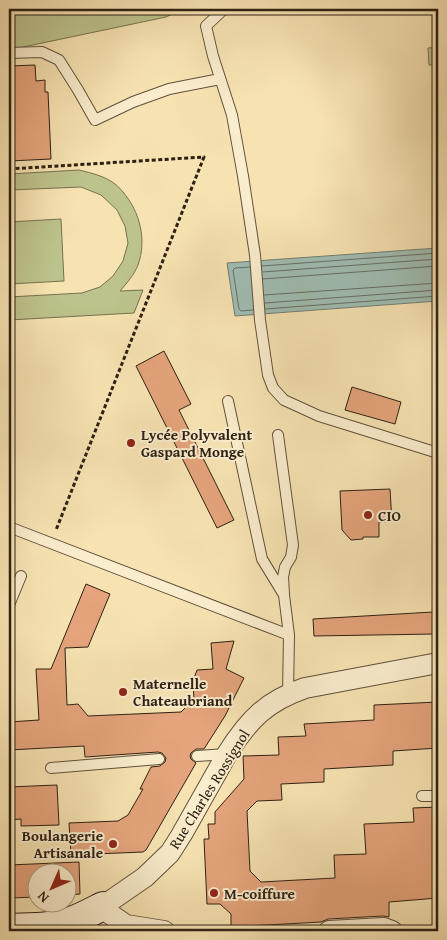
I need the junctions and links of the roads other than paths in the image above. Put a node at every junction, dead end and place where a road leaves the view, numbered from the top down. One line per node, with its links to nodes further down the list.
1 (224, 9): 3 (lane)
2 (9, 53): 3 (lane)
3 (220, 79): 6 (lane)
4 (228, 401): 9 (lane)
5 (278, 435): 9 (lane)
6 (438, 453)
7 (9, 527): 11 (lane)
8 (21, 576): 10 (lane)
9 (284, 595): 11 (lane)
10 (9, 605)
11 (289, 635): 13 (lane)
12 (438, 663): 13 (street, Rue Charles Rossignol)
13 (288, 694): 14 (street, Rue Charles Rossignol)
14 (227, 754): 15 (lane); 20 (street, Rue Charles Rossignol)
15 (198, 756)
16 (159, 759): 17 (lane)
17 (51, 768)
18 (422, 796): 19 (lane)
19 (438, 796)
20 (103, 906): 21 (street); 22 (street)
21 (9, 928)
22 (164, 931)
23 (329, 931): 24 (street)
24 (392, 931)

